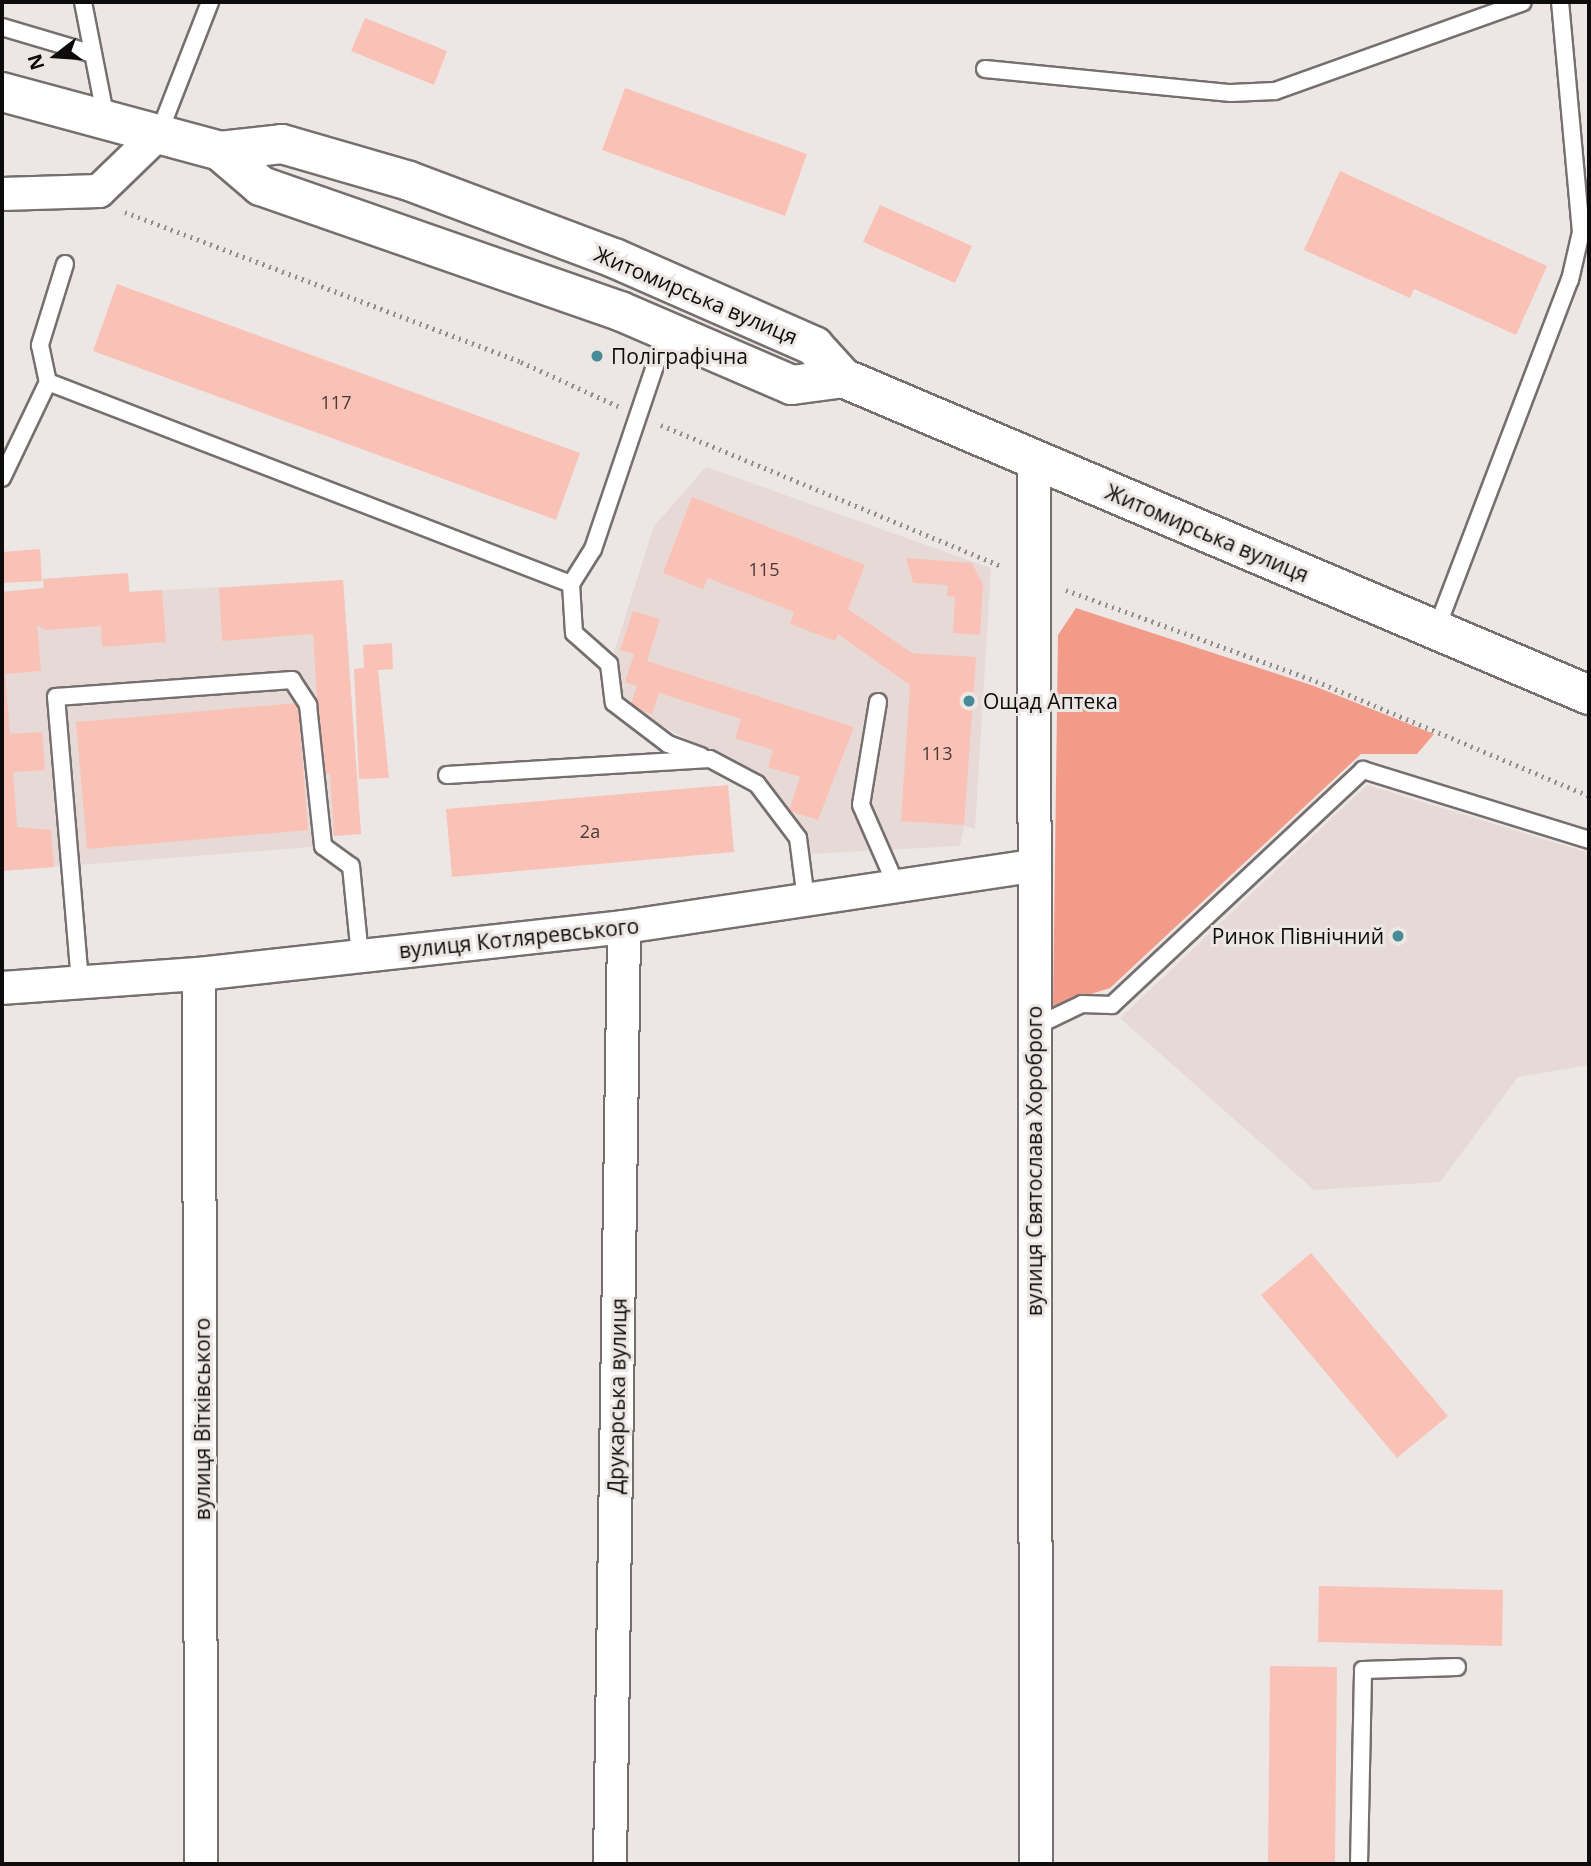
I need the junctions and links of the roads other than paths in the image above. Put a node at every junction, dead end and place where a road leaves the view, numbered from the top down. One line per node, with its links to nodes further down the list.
1 (83, 2): 6 (lane)
2 (210, 2): 10 (lane)
3 (1523, 2): 7 (lane)
4 (1560, 2): 13 (lane)
5 (2, 27): 6 (lane)
6 (93, 54): 9 (lane)
7 (985, 69)
8 (2, 92): 9 (main road, Житомирська вулиця)
9 (106, 119): 10 (main road, Житомирська вулиця)
10 (159, 133): 11 (main road, Житомирська вулиця); 12 (street)
11 (220, 150): 15 (main road); 16 (main road, Житомирська вулиця)
12 (2, 194)
13 (1583, 247): 21 (lane)
14 (65, 264): 17 (lane)
15 (667, 331): 16 (main road); 20 (lane)
16 (843, 378): 18 (main road, Житомирська вулиця)
17 (48, 382): 19 (lane); 20 (lane)
18 (1034, 459): 21 (main road, Житомирська вулиця); 27 (street, вулиця Святослава Хороброго)
19 (2, 478)
20 (571, 584): 24 (lane)
21 (1436, 630): 22 (main road, Житомирська вулиця)
22 (1589, 695)
23 (878, 702): 28 (lane)
24 (710, 758): 25 (lane); 29 (lane)
25 (447, 775)
26 (1589, 840): 35 (lane)
27 (1034, 866): 28 (street, вулиця Котляревського); 35 (street, вулиця Святослава Хороброго)
28 (897, 887): 29 (street, вулиця Котляревського)
29 (806, 900): 30 (street, вулиця Котляревського)
30 (624, 927): 31 (street, вулиця Котляревського); 38 (street, Друкарська вулиця)
31 (360, 956): 32 (street, вулиця Котляревського); 33 (lane)
32 (199, 974): 33 (street, вулиця Котляревського); 37 (street, вулиця Вітківського)
33 (80, 982): 34 (street, вулиця Котляревського)
34 (2, 988)
35 (1034, 1027): 39 (street, вулиця Святослава Хороброго)
36 (1457, 1667): 40 (lane)
37 (201, 1864)
38 (610, 1864)
39 (1036, 1864)
40 (1359, 1864)

